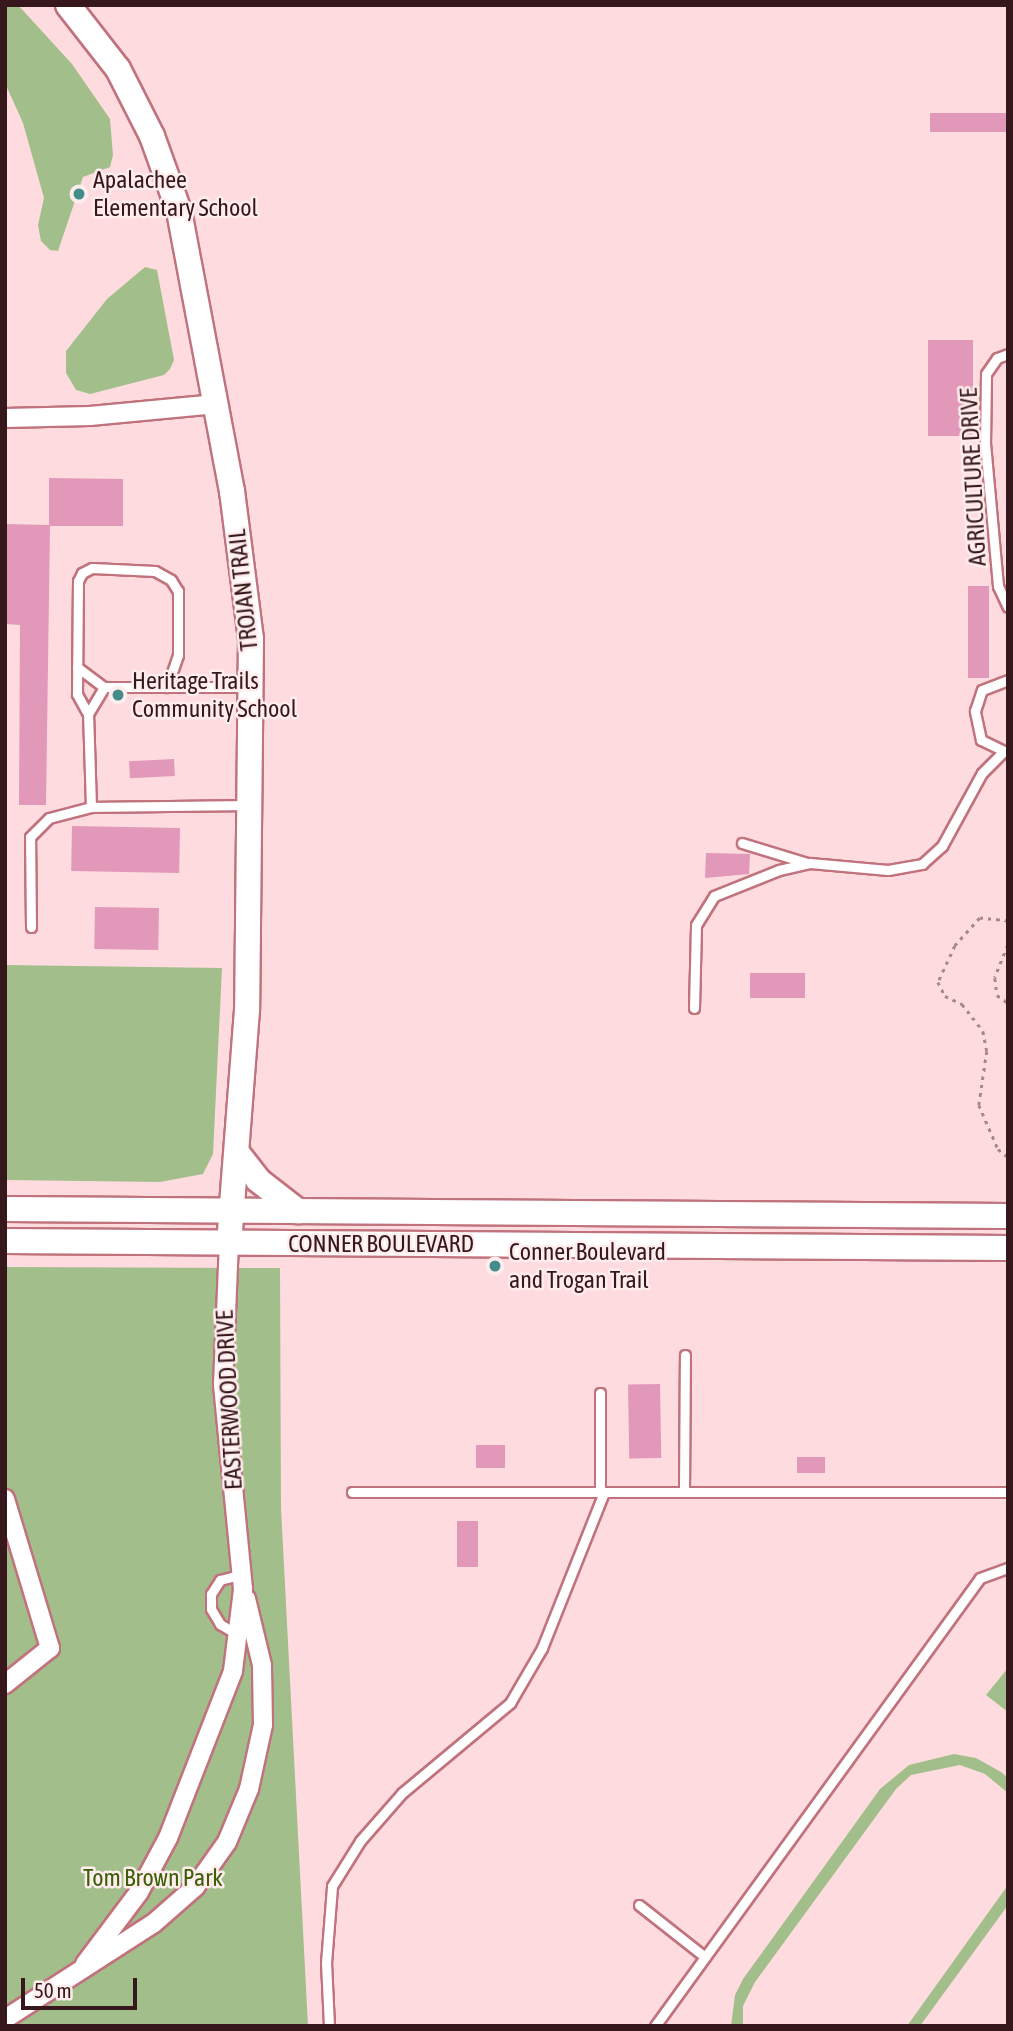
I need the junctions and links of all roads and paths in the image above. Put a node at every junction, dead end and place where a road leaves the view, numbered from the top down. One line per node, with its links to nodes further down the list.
1 (68, 5): 3 (main road, TROJAN TRAIL)
2 (1008, 354): 5 (lane, AGRICULTURE DRIVE)
3 (216, 404): 4 (street); 10 (main road, TROJAN TRAIL)
4 (5, 418)
5 (1008, 607)
6 (77, 667): 8 (lane); 9 (lane); 11 (lane)
7 (1008, 680): 12 (lane)
8 (104, 687): 9 (lane); 11 (lane)
9 (167, 687): 10 (lane)
10 (250, 687): 13 (main road, TROJAN TRAIL)
11 (88, 714): 14 (lane)
12 (1005, 752): 16 (lane)
13 (249, 805): 14 (lane); 22 (main road, TROJAN TRAIL)
14 (91, 807): 18 (lane)
15 (742, 843): 16 (lane)
16 (810, 863): 21 (lane)
17 (1008, 921): 23 (path)
18 (31, 927)
19 (1008, 945): 20 (path)
20 (1008, 1003)
21 (694, 1008)
22 (238, 1154): 25 (main road, TROJAN TRAIL); 26 (main road)
23 (1008, 1157)
24 (5, 1209): 25 (main road, CONNER BOULEVARD)
25 (233, 1210): 26 (main road, CONNER BOULEVARD); 29 (main road, EASTERWOOD DRIVE)
26 (298, 1211): 27 (main road, CONNER BOULEVARD)
27 (1008, 1216)
28 (5, 1241): 29 (main road, CONNER BOULEVARD)
29 (229, 1244): 30 (main road, CONNER BOULEVARD); 39 (street, EASTERWOOD DRIVE)
30 (1008, 1248)
31 (685, 1355): 35 (lane)
32 (600, 1393): 34 (lane)
33 (352, 1492): 34 (lane)
34 (602, 1492): 35 (lane); 46 (lane)
35 (684, 1492): 36 (lane)
36 (1008, 1492)
37 (5, 1499): 41 (street)
38 (1008, 1568): 43 (lane)
39 (243, 1585): 40 (street, EASTERWOOD DRIVE); 40 (lane); 44 (street, EASTERWOOD DRIVE)
40 (237, 1634): 44 (street, EASTERWOOD DRIVE)
41 (5, 1685)
42 (639, 1905): 43 (lane)
43 (705, 1957): 47 (lane)
44 (85, 1964): 45 (street, EASTERWOOD DRIVE)
45 (5, 2019)
46 (329, 2026)
47 (654, 2026)

